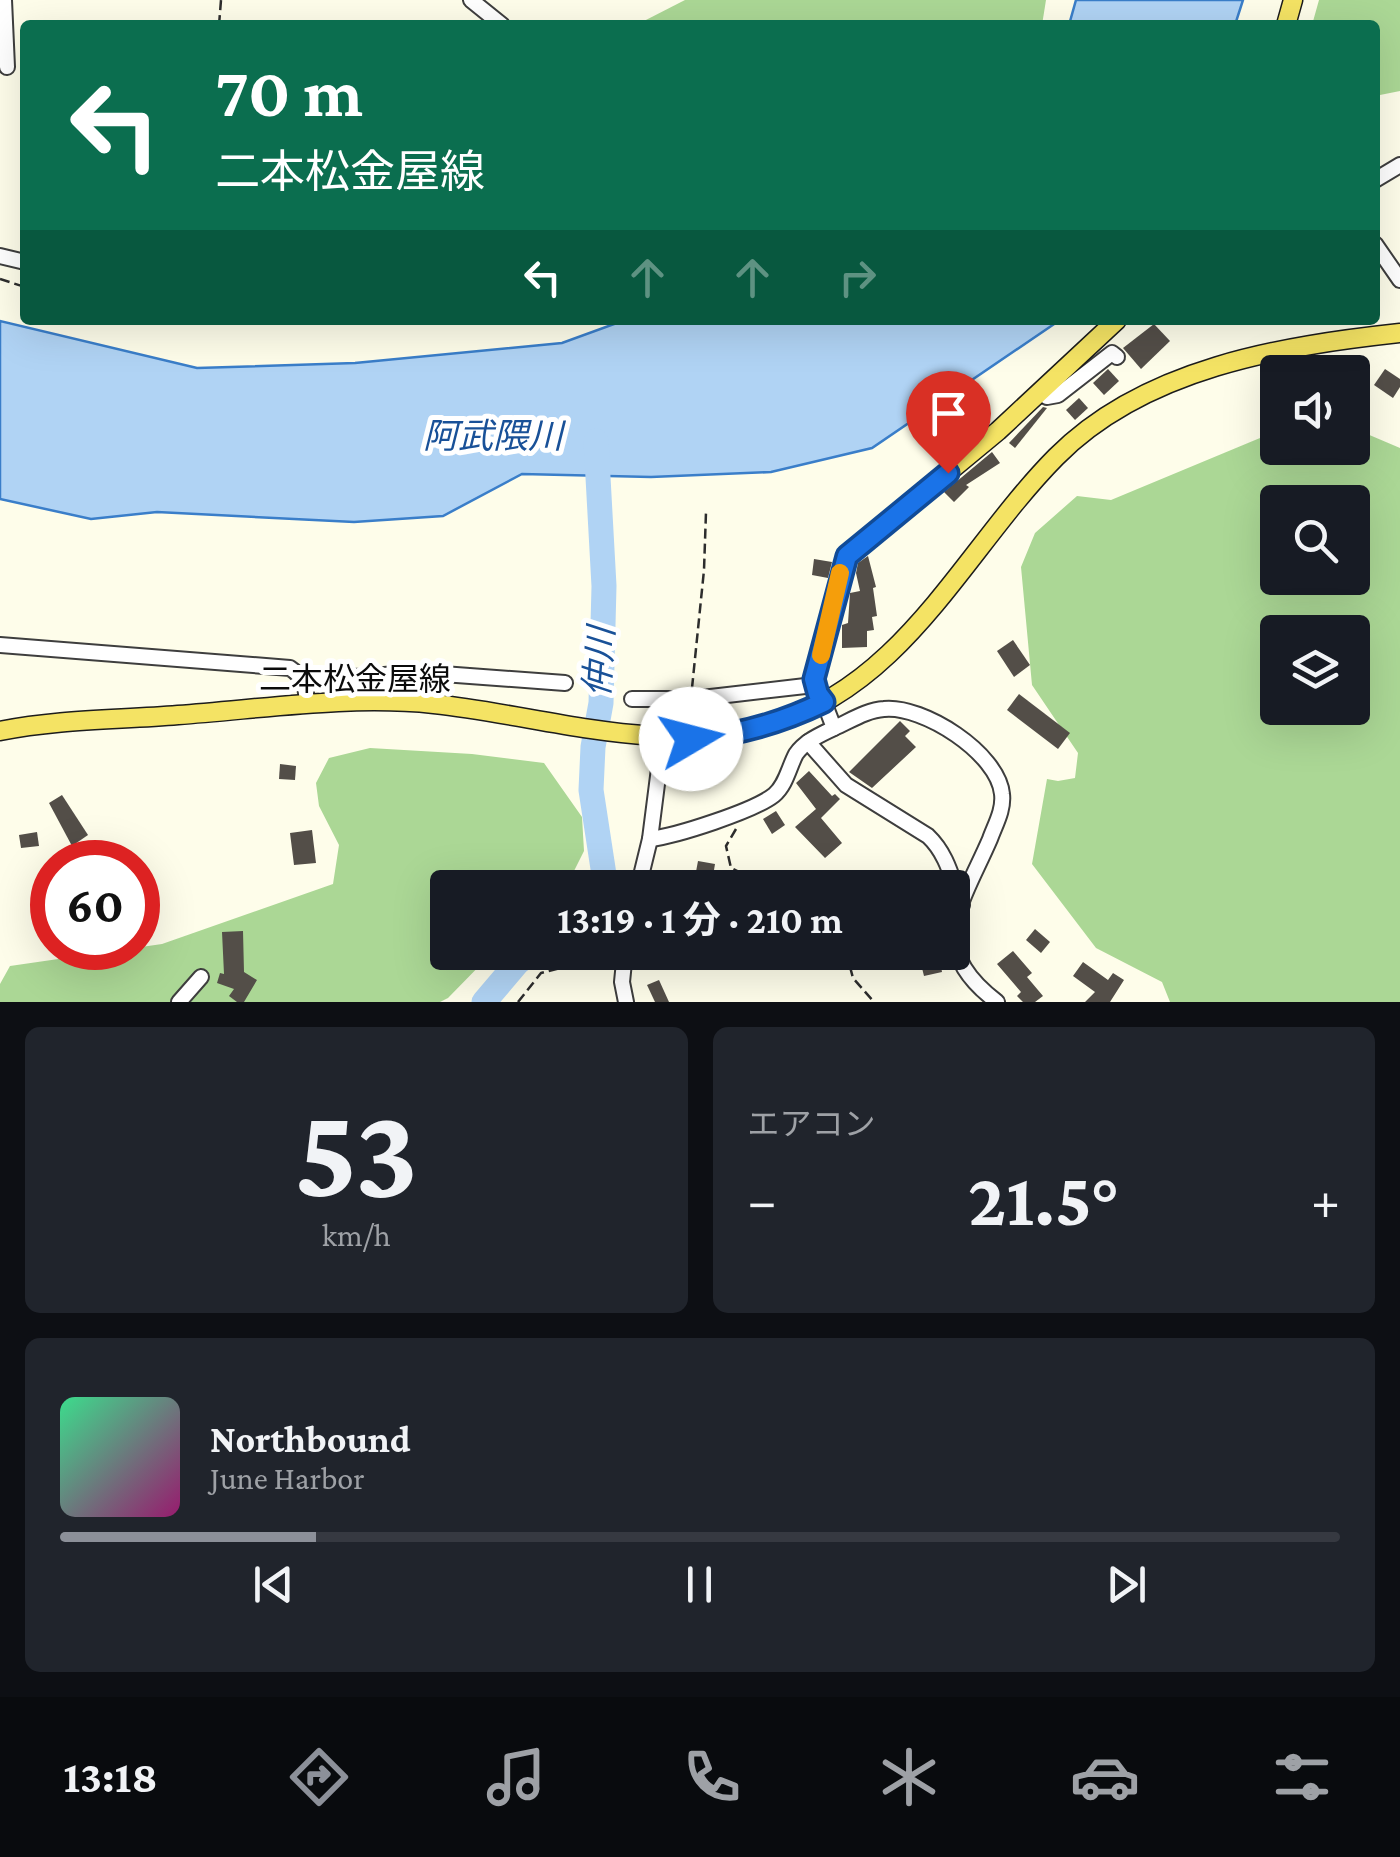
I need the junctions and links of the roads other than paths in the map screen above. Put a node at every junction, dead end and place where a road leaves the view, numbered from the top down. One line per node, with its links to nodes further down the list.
1 (4, 0): 4 (street)
2 (471, 0): 3 (street)
3 (496, 20)
4 (7, 67)
5 (1380, 251): 6 (street)
6 (1400, 280)
7 (1112, 325): 10 (main road)
8 (1400, 333): 16 (main road, 二本松金屋線)
9 (1117, 357): 10 (street)
10 (1039, 392): 14 (main road)
11 (0, 645): 12 (street)
12 (301, 675): 13 (street); 17 (street)
13 (565, 683)
14 (814, 684): 15 (street); 16 (main road)
15 (632, 699)
16 (824, 702): 18 (street); 20 (main road, 二本松金屋線)
17 (307, 704): 19 (main road, 二本松金屋線); 20 (main road, 二本松金屋線)
18 (834, 728): 21 (street); 25 (street)
19 (0, 731)
20 (663, 738): 22 (street)
21 (808, 742): 22 (street); 24 (street)
22 (650, 839): 23 (street)
23 (642, 870)
24 (950, 870)
25 (970, 885)
26 (622, 970): 30 (street)
27 (967, 970): 31 (street)
28 (200, 977): 29 (street)
29 (179, 1002)
30 (626, 1002)
31 (996, 1002)

